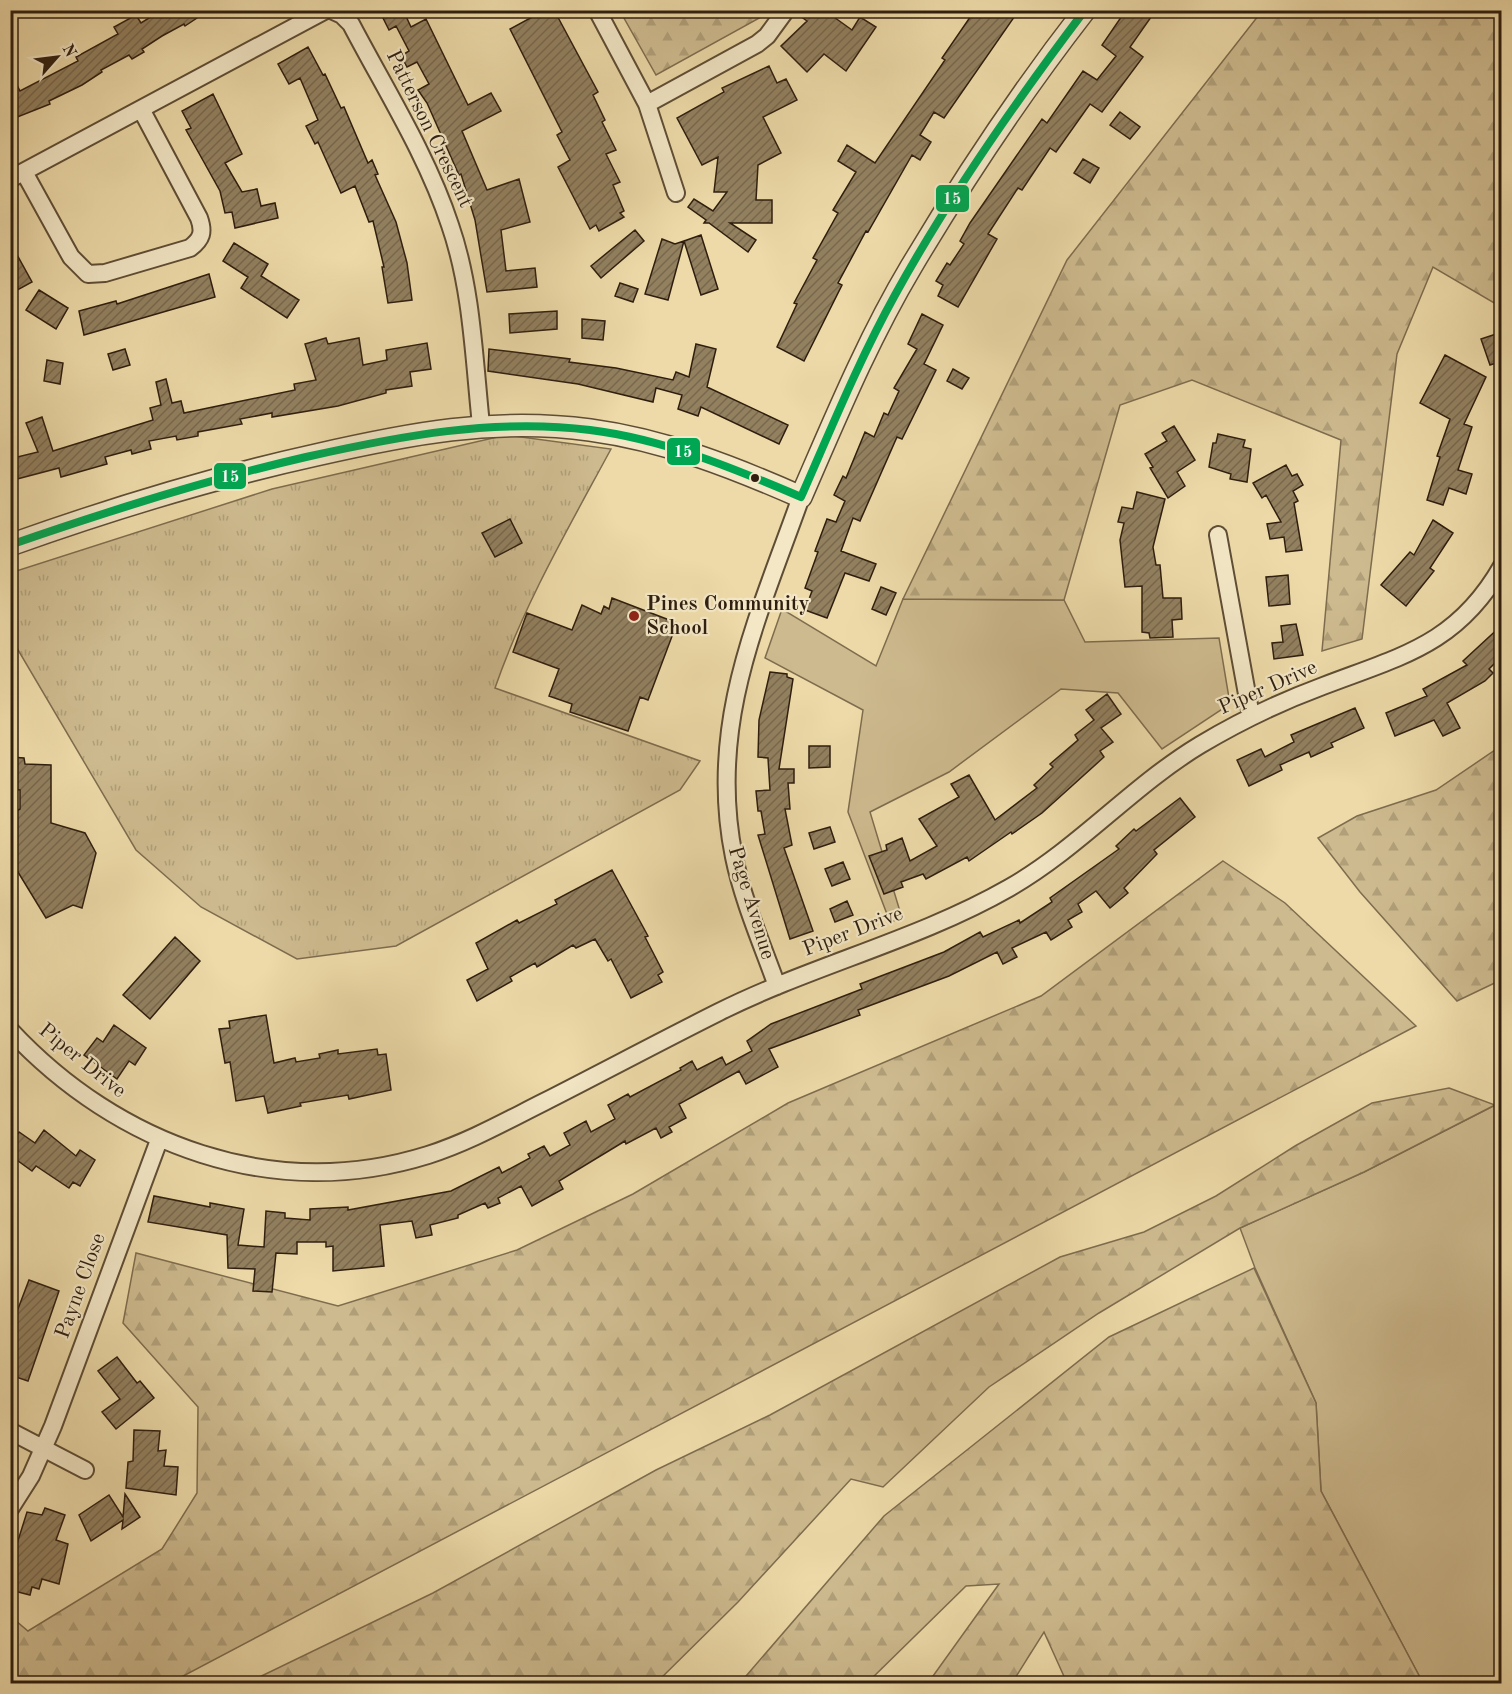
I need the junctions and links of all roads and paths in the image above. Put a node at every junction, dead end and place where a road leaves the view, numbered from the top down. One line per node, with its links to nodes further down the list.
1 (326, 10): 7 (street)
2 (331, 10): 10 (street, Patterson Crescent)
3 (597, 10): 6 (street)
4 (786, 10): 6 (street)
5 (1085, 10): 11 (street, Page Avenue)
6 (647, 104): 9 (street)
7 (141, 109): 8 (street); 8 (street)
8 (17, 175)
9 (676, 193)
10 (481, 425): 11 (street); 13 (street)
11 (801, 497): 16 (street, Page Avenue)
12 (1218, 536): 15 (street)
13 (10, 545)
14 (1502, 566): 15 (street, Piper Drive)
15 (1251, 716): 16 (street, Piper Drive)
16 (777, 986): 18 (street, Piper Drive)
17 (10, 1030): 18 (street, Piper Drive)
18 (159, 1140): 20 (street, Payne Close)
19 (10, 1431): 20 (street)
20 (44, 1448): 21 (street); 22 (street, Payne Close)
21 (85, 1470)
22 (10, 1509)

